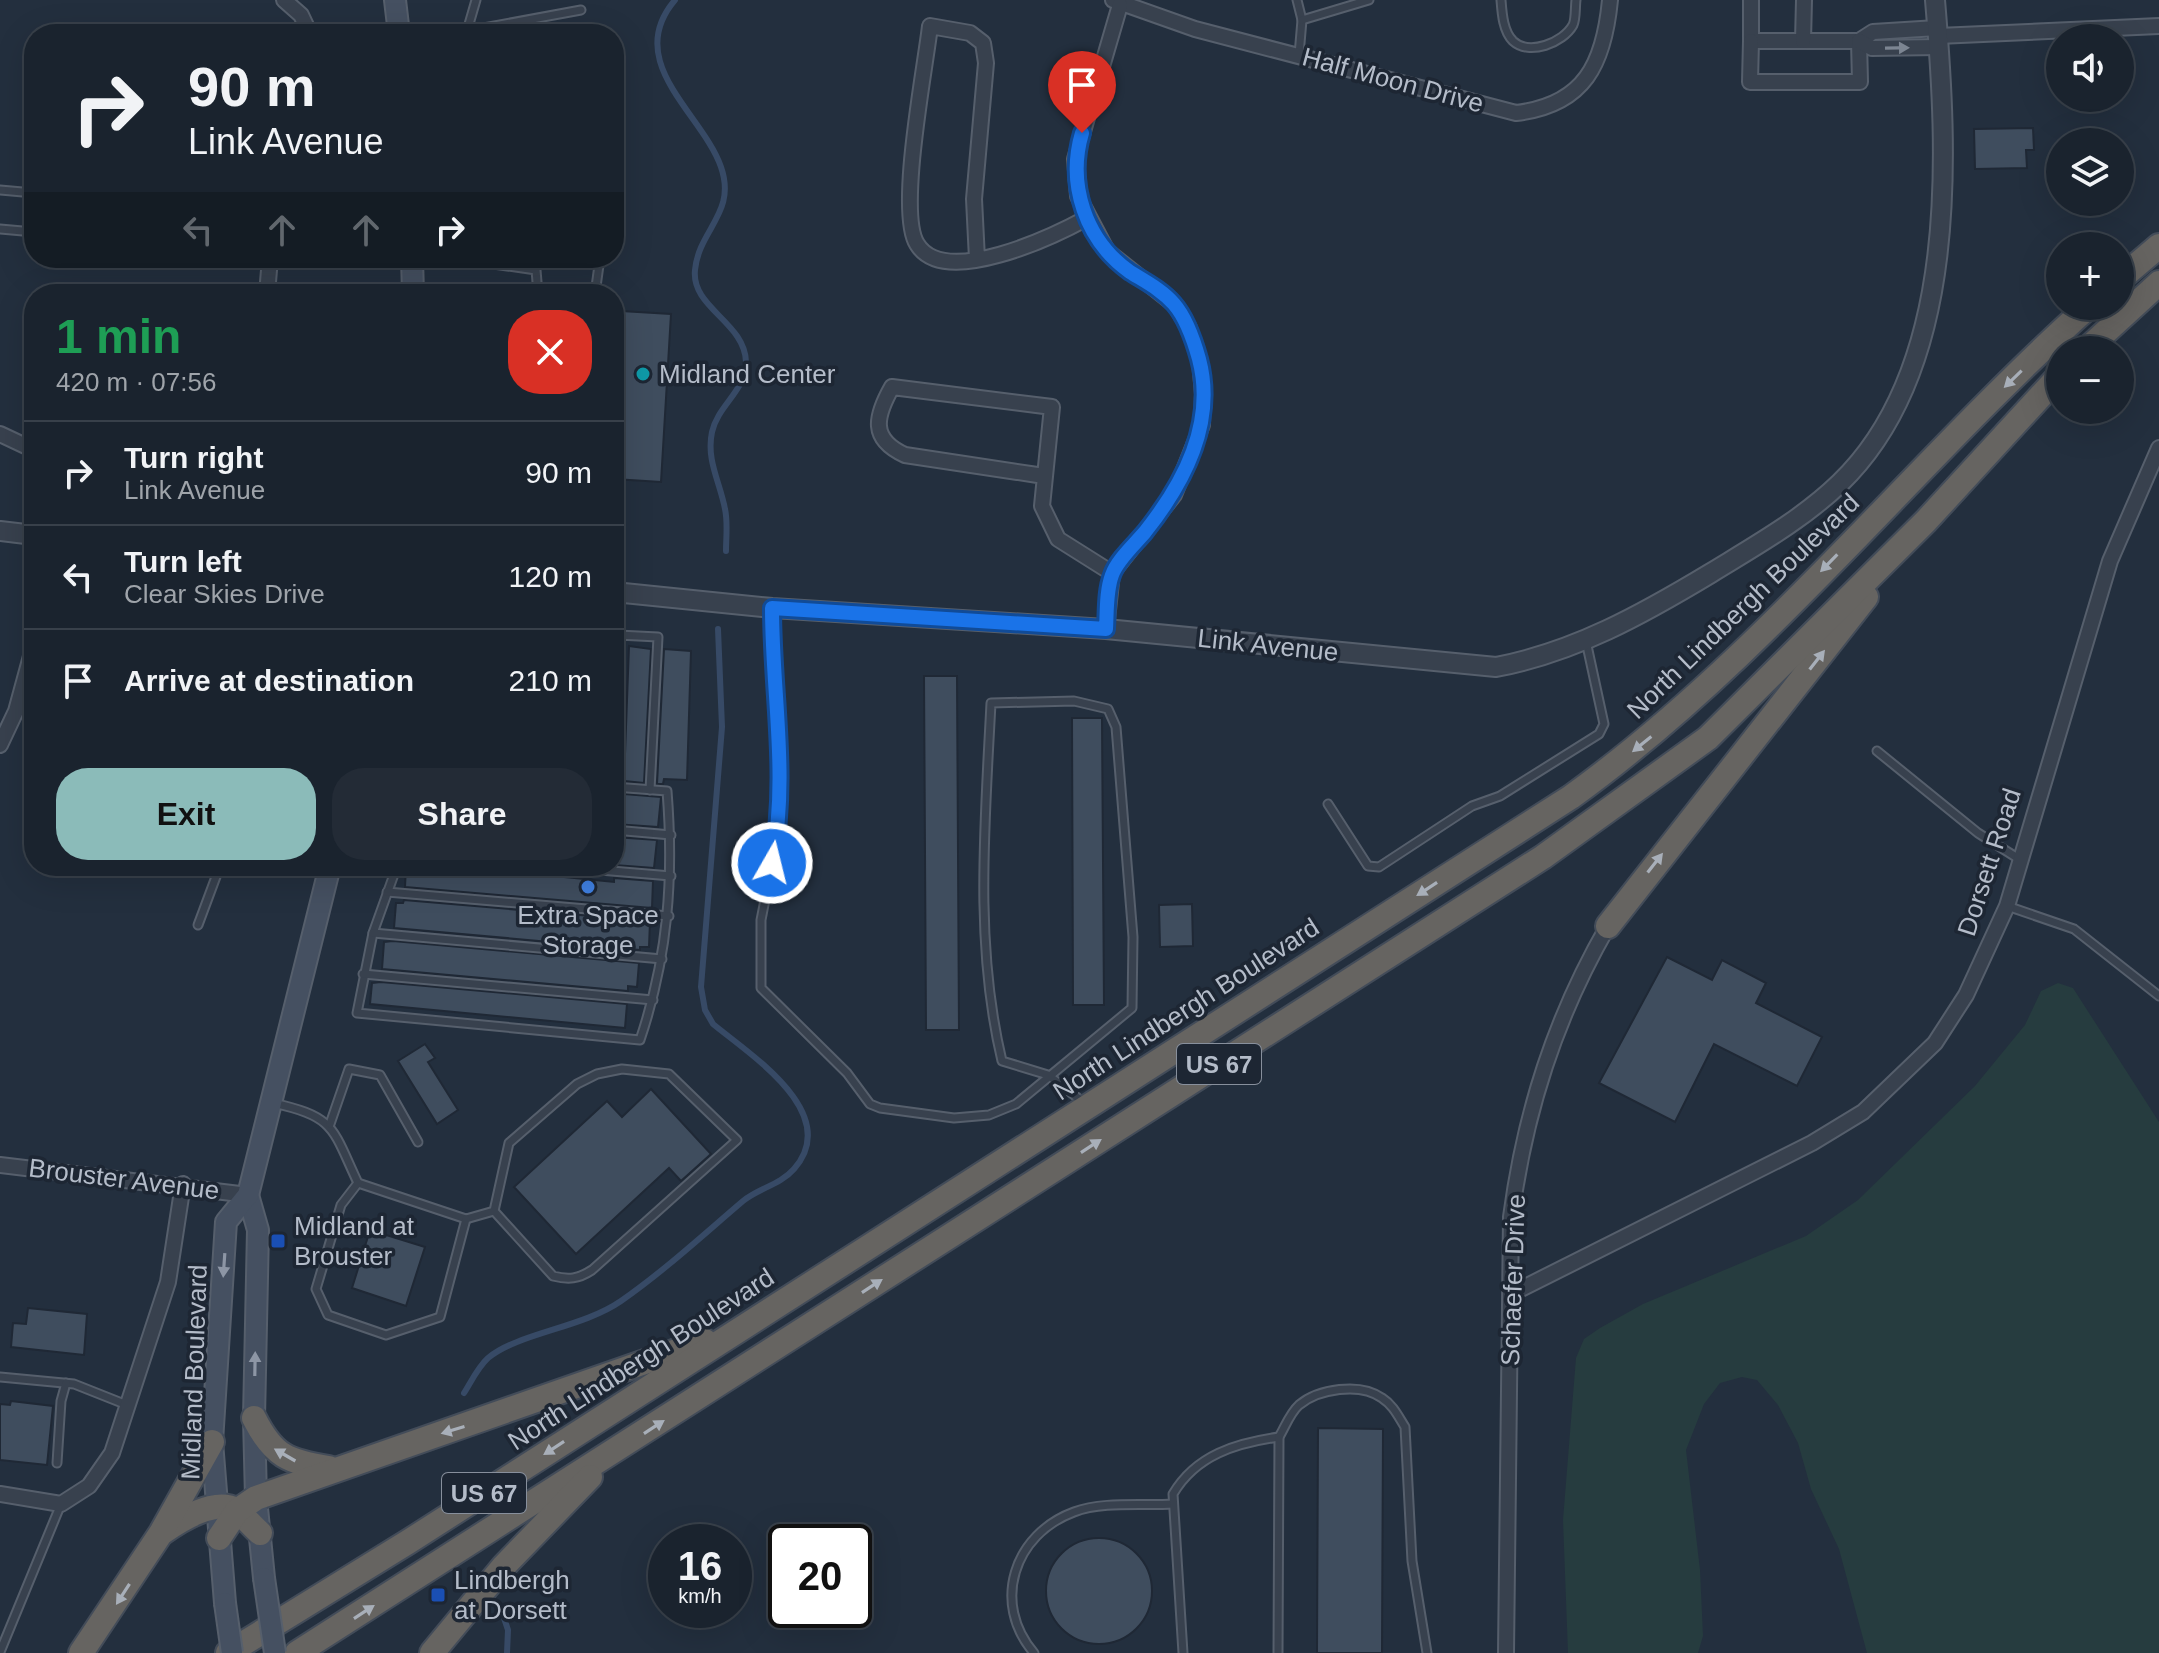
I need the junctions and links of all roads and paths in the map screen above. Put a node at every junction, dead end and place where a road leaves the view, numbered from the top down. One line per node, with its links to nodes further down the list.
1 (284, 0): 15 (street)
2 (395, 0): 16 (main road)
3 (476, 0): 17 (lane)
4 (1297, 0): 14 (lane)
5 (1369, 0): 14 (lane)
6 (1501, 0): 7 (lane)
7 (1576, 0)
8 (1610, 0): 24 (street, Half Moon Drive)
9 (1751, 0): 21 (street)
10 (1804, 0): 22 (street)
11 (1935, 0): 20 (street, Link Avenue)
12 (1116, 2): 24 (street, Half Moon Drive); 27 (street)
13 (581, 10): 18 (lane)
14 (1302, 20): 24 (lane)
15 (305, 24)
16 (398, 24)
17 (469, 24)
18 (508, 24)
19 (2159, 26): 20 (street)
20 (1938, 37): 23 (street); 51 (street, Link Avenue)
21 (1751, 41): 22 (street); 23 (street)
22 (1803, 41): 23 (street)
23 (1859, 41)
24 (1299, 55)
25 (0, 190): 26 (lane)
26 (24, 192)
27 (1087, 218): 31 (street); 46 (street)
28 (0, 229): 29 (lane)
29 (24, 231)
30 (2159, 246): 32 (highway)
31 (977, 259): 31 (street)
32 (2134, 267)
33 (522, 268): 35 (lane)
34 (2159, 283): 37 (highway)
35 (537, 284)
36 (2075, 320): 78 (highway, North Lindbergh Boulevard / US 67, one-way to 78)
37 (2101, 336)
38 (2046, 390): 43 (highway, US 67)
39 (0, 434): 40 (street)
40 (24, 445)
41 (2159, 448): 60 (street, Dorsett Road)
42 (1044, 476): 42 (street); 46 (street)
43 (1926, 521): 70 (highway, one-way to 43); 95 (highway, US 67, one-way to 43)
44 (0, 531): 45 (street)
45 (24, 534)
46 (1112, 573): 49 (street)
47 (624, 593): 48 (street, Link Avenue)
48 (772, 608): 49 (street, Link Avenue); 76 (lane)
49 (1106, 629): 51 (street, Link Avenue)
50 (624, 635): 56 (lane)
51 (1586, 641): 57 (lane)
52 (24, 682): 53 (street)
53 (0, 745)
54 (1877, 751): 60 (lane)
55 (624, 788): 56 (lane)
56 (650, 790): 59 (lane)
57 (1328, 804)
58 (624, 831): 59 (lane)
59 (671, 835): 65 (lane)
60 (2019, 859): 67 (street, Dorsett Road)
61 (624, 872): 65 (lane)
62 (216, 876): 69 (lane)
63 (328, 876): 77 (main road, Midland Boulevard)
64 (393, 876): 66 (lane)
65 (671, 876): 68 (lane)
66 (387, 892): 68 (lane); 71 (lane)
67 (2007, 906): 74 (lane); 87 (street, Dorsett Road)
68 (669, 916): 72 (lane)
69 (198, 925)
70 (1608, 926): 87 (street, Schaefer Drive)
71 (373, 933): 72 (lane); 73 (lane)
72 (662, 959): 75 (lane)
73 (363, 974): 75 (lane); 75 (lane)
74 (2159, 996)
75 (653, 1000)
76 (1048, 1075): 76 (lane); 78 (lane)
77 (271, 1103): 79 (lane); 84 (main road, Midland Boulevard)
78 (1088, 1106): 88 (highway, North Lindbergh Boulevard / US 67)
79 (330, 1124): 80 (lane); 82 (lane)
80 (418, 1142)
81 (0, 1165): 83 (street, Brouster Avenue)
82 (358, 1183): 86 (lane); 86 (lane)
83 (183, 1184): 84 (street, Brouster Avenue); 91 (street, Midland Boulevard)
84 (248, 1195): 92 (main road, Midland Boulevard, one-way to 84); 94 (main road, Midland Boulevard, one-way to 94)
85 (494, 1211): 85 (lane); 86 (lane)
86 (466, 1219)
87 (1511, 1294): 115 (street, Schaefer Drive)
88 (738, 1330): 97 (highway, one-way to 97); 107 (highway, North Lindbergh Boulevard / US 67, one-way to 107)
89 (0, 1377): 90 (lane)
90 (66, 1383): 91 (lane); 96 (lane)
91 (127, 1405): 99 (street, Midland Boulevard)
92 (254, 1418): 97 (highway, one-way to 92); 101 (main road, Midland Boulevard)
93 (1279, 1437): 100 (lane); 113 (lane); 114 (lane)
94 (212, 1442): 101 (main road, Midland Boulevard); 102 (highway)
95 (610, 1454): 109 (highway, US 67, one-way to 95); 110 (highway)
96 (57, 1463)
97 (332, 1468): 101 (highway)
98 (0, 1494): 99 (street)
99 (61, 1504): 105 (lane)
100 (1173, 1504): 111 (lane); 112 (lane)
101 (236, 1506): 102 (highway); 103 (highway); 104 (highway)
102 (161, 1533): 106 (highway, one-way to 106)
103 (260, 1533): 108 (main road, bridge)
104 (219, 1538): 107 (main road, bridge)
105 (0, 1652)
106 (81, 1653)
107 (230, 1653)
108 (275, 1653)
109 (297, 1653)
110 (432, 1653)
111 (1034, 1653)
112 (1183, 1653)
113 (1278, 1653)
114 (1427, 1653)
115 (1506, 1653)

